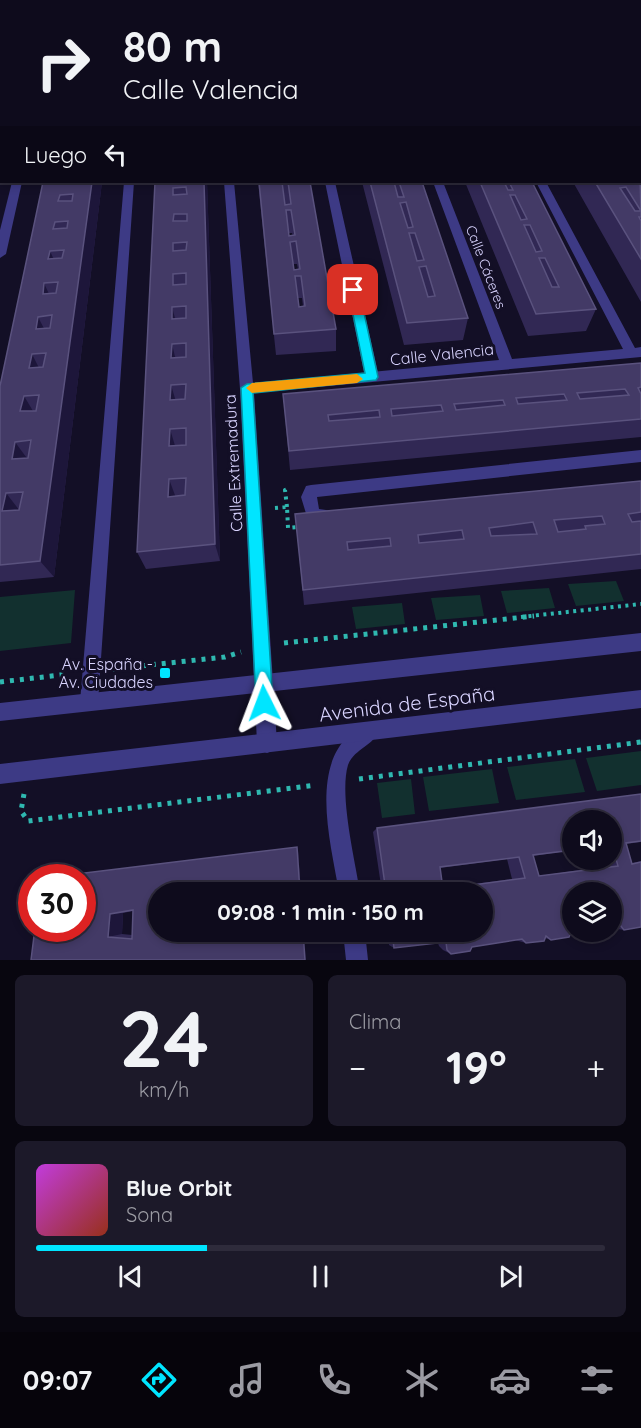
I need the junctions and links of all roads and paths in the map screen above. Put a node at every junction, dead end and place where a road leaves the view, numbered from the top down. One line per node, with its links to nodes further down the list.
1 (17, 183): 7 (street)
2 (129, 183): 17 (street)
3 (230, 183): 11 (street, Calle Extremadura)
4 (330, 183): 10 (street)
5 (438, 183): 9 (street, Calle Cáceres)
6 (542, 183): 8 (street)
7 (0, 255)
8 (636, 352): 9 (street, Calle Valencia)
9 (507, 364): 10 (street, Calle Valencia)
10 (372, 377): 11 (street, Calle Valencia)
11 (247, 388): 16 (street, Calle Extremadura)
12 (641, 456): 13 (street)
13 (341, 514)
14 (641, 604): 16 (path)
15 (641, 642): 19 (street, Avenida de España)
16 (262, 645): 17 (path); 19 (street, Calle Extremadura)
17 (91, 672): 18 (path); 21 (street)
18 (0, 682)
19 (263, 684): 21 (street, Avenida de España); 25 (street, Calle Extremadura)
20 (641, 699): 23 (street, Avenida de España)
21 (89, 702): 22 (street, Avenida de España)
22 (0, 712)
23 (370, 731): 25 (street, Avenida de España); 28 (street)
24 (641, 742): 28 (path)
25 (267, 743): 26 (street, Avenida de España)
26 (27, 770): 27 (street, Avenida de España); 28 (path)
27 (0, 774)
28 (336, 782): 29 (street)
29 (349, 882)
30 (355, 942): 31 (street)
31 (357, 960)

